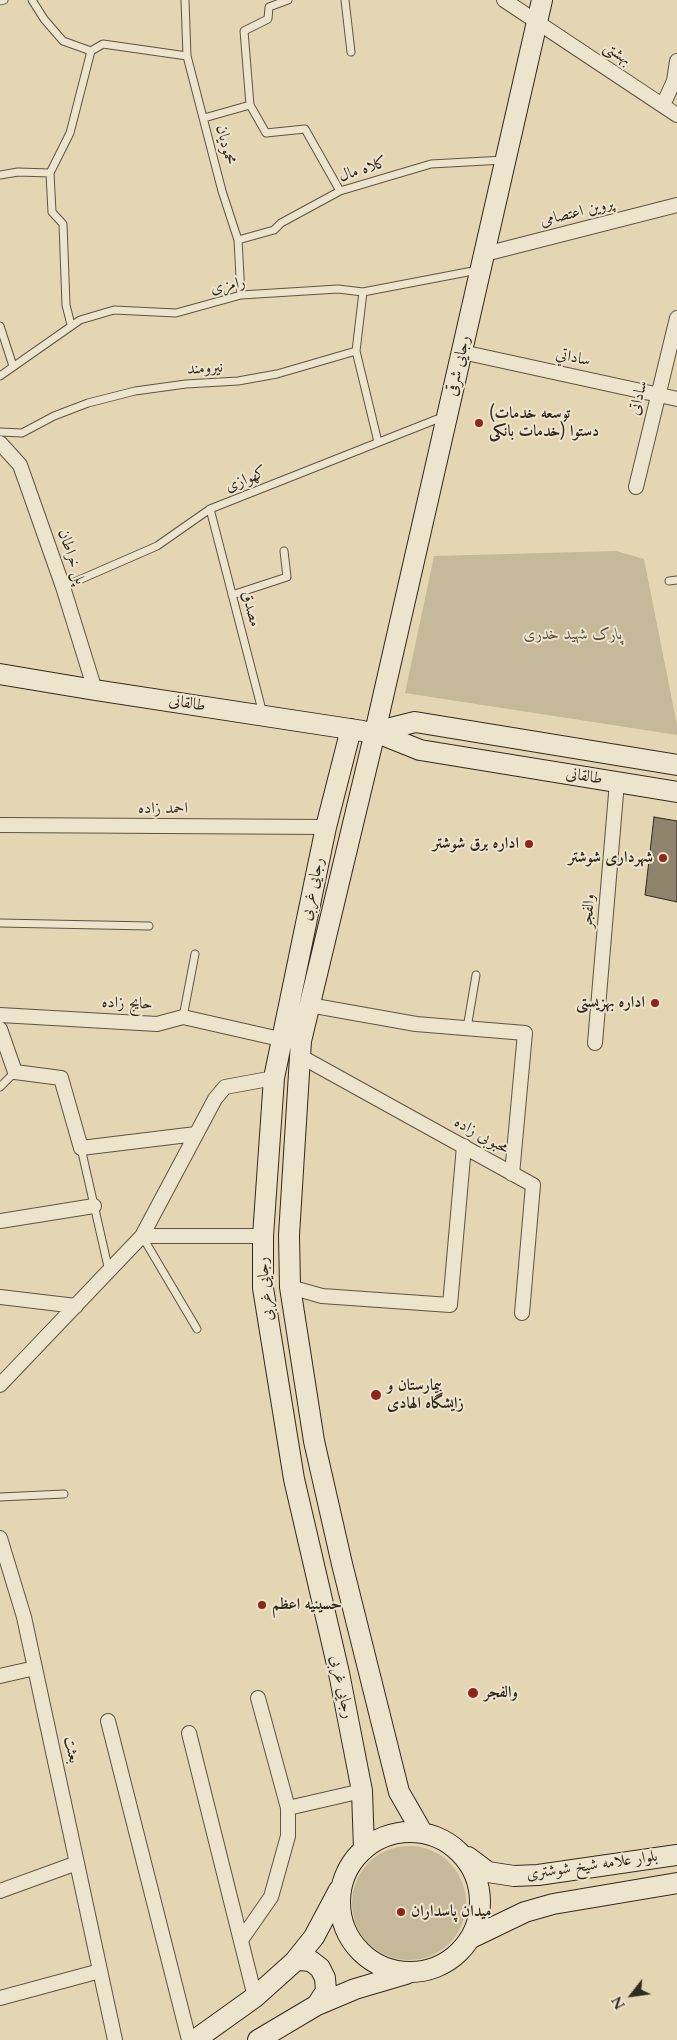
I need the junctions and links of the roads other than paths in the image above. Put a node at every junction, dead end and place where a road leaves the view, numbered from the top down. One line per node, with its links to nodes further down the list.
1 (4, 0): 8 (lane)
2 (32, 0): 10 (lane)
3 (185, 0): 12 (lane, محمودیان)
4 (288, 0): 14 (lane)
5 (345, 0): 11 (lane)
6 (504, 0): 9 (street, بهشتی)
7 (542, 0): 9 (street, رجایی شرقی)
8 (0, 1)
9 (537, 22): 15 (street, بهشتی); 18 (street, رجایی شرقی)
10 (91, 51): 12 (lane); 19 (lane)
11 (351, 52)
12 (187, 56): 17 (lane, محمودیان)
13 (677, 60): 15 (street)
14 (250, 105): 17 (lane); 21 (lane)
15 (663, 106): 16 (street, بهشتی)
16 (677, 115)
17 (204, 118): 23 (lane, محمودیان)
18 (506, 160): 21 (lane, کلاه مال); 24 (street, رجایی شرقی)
19 (50, 173): 20 (lane); 28 (lane)
20 (0, 175)
21 (340, 191): 23 (lane, کلاه مال)
22 (677, 206): 24 (street, پروین اعتصامی)
23 (238, 240): 26 (lane, محمودیان)
24 (483, 262): 25 (lane, رامزی); 31 (street, رجایی شرقی)
25 (363, 292): 26 (lane, رامزی); 30 (lane)
26 (242, 296): 28 (lane, رامزی)
27 (677, 318): 34 (street, ساداتی)
28 (72, 325): 32 (lane, رامزی)
29 (0, 326): 32 (lane)
30 (356, 352): 37 (lane, نیرومند); 38 (lane)
31 (462, 352): 34 (street, ساداتي); 36 (street, رجایی شرقی)
32 (14, 366): 33 (lane, رامزی)
33 (0, 376)
34 (657, 395): 35 (street, ساداتي); 40 (street, ساداتی)
35 (677, 399)
36 (448, 415): 38 (lane, کهوازی); 51 (street, رجایی شرقی)
37 (0, 432)
38 (378, 442): 41 (lane, کهوازی)
39 (0, 443): 45 (street, پل خراطان)
40 (636, 487)
41 (210, 509): 45 (lane, کهوازی); 46 (lane, مصدق)
42 (284, 551): 46 (lane)
43 (677, 580): 44 (lane)
44 (669, 582)
45 (63, 587): 48 (street, پل خراطان)
46 (232, 595): 49 (lane, مصدق)
47 (0, 674): 48 (street, طالقانی)
48 (95, 690): 49 (street, طالقانی)
49 (264, 716): 50 (street, طالقانی)
50 (351, 729): 51 (street, طالقانی); 56 (street, رجایی غربی)
51 (375, 732): 52 (street, طالقانی); 53 (street, طالقانی); 61 (street, رجایی غربی)
52 (677, 765)
53 (617, 782): 54 (street, طالقانی); 67 (street, والفجر)
54 (677, 792)
55 (0, 825): 56 (street, احمد زاده)
56 (326, 826): 66 (street, رجایی غربی)
57 (0, 923): 58 (lane)
58 (149, 926)
59 (195, 954): 63 (lane)
60 (476, 975): 64 (lane)
61 (309, 1005): 64 (street); 68 (street, رجایی غربی)
62 (0, 1015): 63 (street, حایج زاده)
63 (183, 1017): 66 (street, حایج زاده)
64 (467, 1028): 75 (street)
65 (0, 1029): 69 (street)
66 (280, 1039): 70 (street, رجایی غربی)
67 (595, 1043)
68 (300, 1056): 73 (street, محبوبی زاده); 82 (street, رجایی غربی)
69 (15, 1072): 71 (lane); 74 (street)
70 (274, 1078): 72 (street); 79 (street, رجایی غربی)
71 (0, 1087)
72 (196, 1134): 74 (street); 78 (street)
73 (464, 1146): 75 (street, محبوبی زاده); 82 (street)
74 (81, 1148): 76 (lane)
75 (512, 1174): 85 (street, محبوبی زاده)
76 (94, 1206): 77 (street); 80 (lane)
77 (0, 1221)
78 (142, 1236): 79 (street); 80 (street); 86 (lane)
79 (263, 1236): 81 (street, رجایی غربی)
80 (109, 1271): 84 (street)
81 (263, 1288): 82 (street); 96 (street, رجایی غربی)
82 (290, 1288): 98 (street, رجایی غربی)
83 (0, 1297): 84 (street)
84 (76, 1306): 87 (street)
85 (522, 1313)
86 (197, 1329)
87 (0, 1385)
88 (64, 1494): 89 (lane)
89 (0, 1497)
90 (0, 1538): 91 (street, بعثت)
91 (35, 1668): 92 (street); 102 (street, بعثت)
92 (0, 1676)
93 (258, 1698): 97 (street)
94 (108, 1722): 115 (street)
95 (189, 1733): 107 (street)
96 (362, 1791): 97 (street); 100 (street, رجایی غربی)
97 (288, 1808): 107 (street)
98 (422, 1832): 99 (street); 100 (street)
99 (456, 1848): 101 (street, بلوار علامه شیخ شوشتری); 106 (street)
100 (364, 1849): 104 (street)
101 (677, 1855)
102 (77, 1863): 105 (street); 109 (street, بعثت)
103 (677, 1884): 106 (street, بلوار علامه شیخ شوشتری)
104 (340, 1889): 108 (street); 110 (street)
105 (0, 1891)
106 (471, 1938): 110 (street)
107 (240, 1940): 111 (street)
108 (294, 1962): 111 (street); 113 (street)
109 (100, 1971): 112 (street); 114 (street, بعثت)
110 (410, 1973): 113 (street)
111 (255, 1997): 116 (street)
112 (0, 1998)
113 (317, 2005): 117 (street)
114 (114, 2040)
115 (188, 2040)
116 (195, 2040)
117 (258, 2040)

